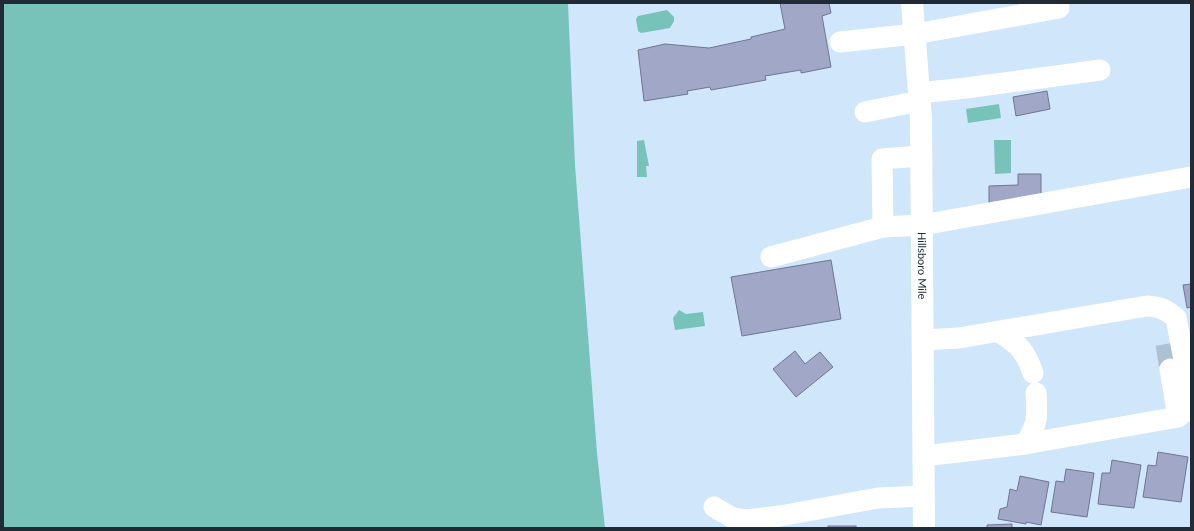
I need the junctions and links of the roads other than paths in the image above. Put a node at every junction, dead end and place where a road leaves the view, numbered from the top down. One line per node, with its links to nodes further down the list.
1 (912, 3): 3 (main road, Hillsboro Mile)
2 (1058, 3): 3 (lane)
3 (915, 34): 4 (lane); 6 (main road, Hillsboro Mile)
4 (840, 42)
5 (1100, 70): 6 (lane)
6 (919, 97): 7 (lane); 8 (main road, Hillsboro Mile)
7 (865, 112)
8 (921, 156): 10 (main road, Hillsboro Mile); 11 (lane)
9 (1191, 177): 10 (lane)
10 (922, 225): 11 (lane); 15 (main road, Hillsboro Mile)
11 (883, 227): 12 (lane)
12 (771, 257)
13 (1159, 306): 14 (lane); 16 (lane); 18 (lane)
14 (999, 332): 15 (lane); 20 (lane)
15 (923, 340): 21 (main road, Hillsboro Mile)
16 (1166, 344)
17 (1170, 369): 19 (lane)
18 (1191, 398): 19 (lane)
19 (1178, 417): 20 (lane)
20 (1025, 444): 21 (lane)
21 (924, 456): 22 (main road, Hillsboro Mile)
22 (924, 496): 23 (lane); 24 (main road, Hillsboro Mile)
23 (714, 507)
24 (924, 528)

